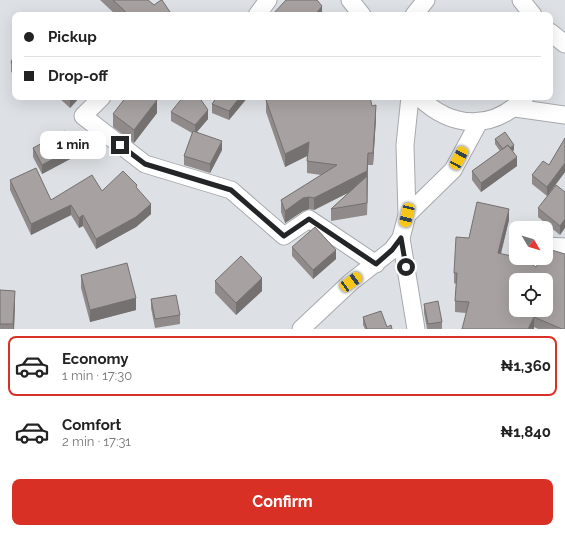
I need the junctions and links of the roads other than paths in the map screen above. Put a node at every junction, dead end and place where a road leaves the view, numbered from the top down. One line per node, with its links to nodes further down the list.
1 (268, 0): 5 (street)
2 (350, 0): 6 (street)
3 (426, 0): 7 (street)
4 (521, 0): 8 (street)
5 (259, 12)
6 (360, 12)
7 (416, 12)
8 (531, 12)
9 (553, 34): 10 (street)
10 (565, 44)
11 (99, 100): 21 (street)
12 (410, 100): 17 (street)
13 (423, 100): 16 (street)
14 (520, 102): 15 (street); 16 (street)
15 (565, 115)
16 (479, 122): 17 (street)
17 (407, 215): 18 (street)
18 (401, 238): 21 (street); 23 (street)
19 (553, 246): 20 (street)
20 (565, 247)
21 (376, 264): 22 (street)
22 (301, 329)
23 (416, 329)

